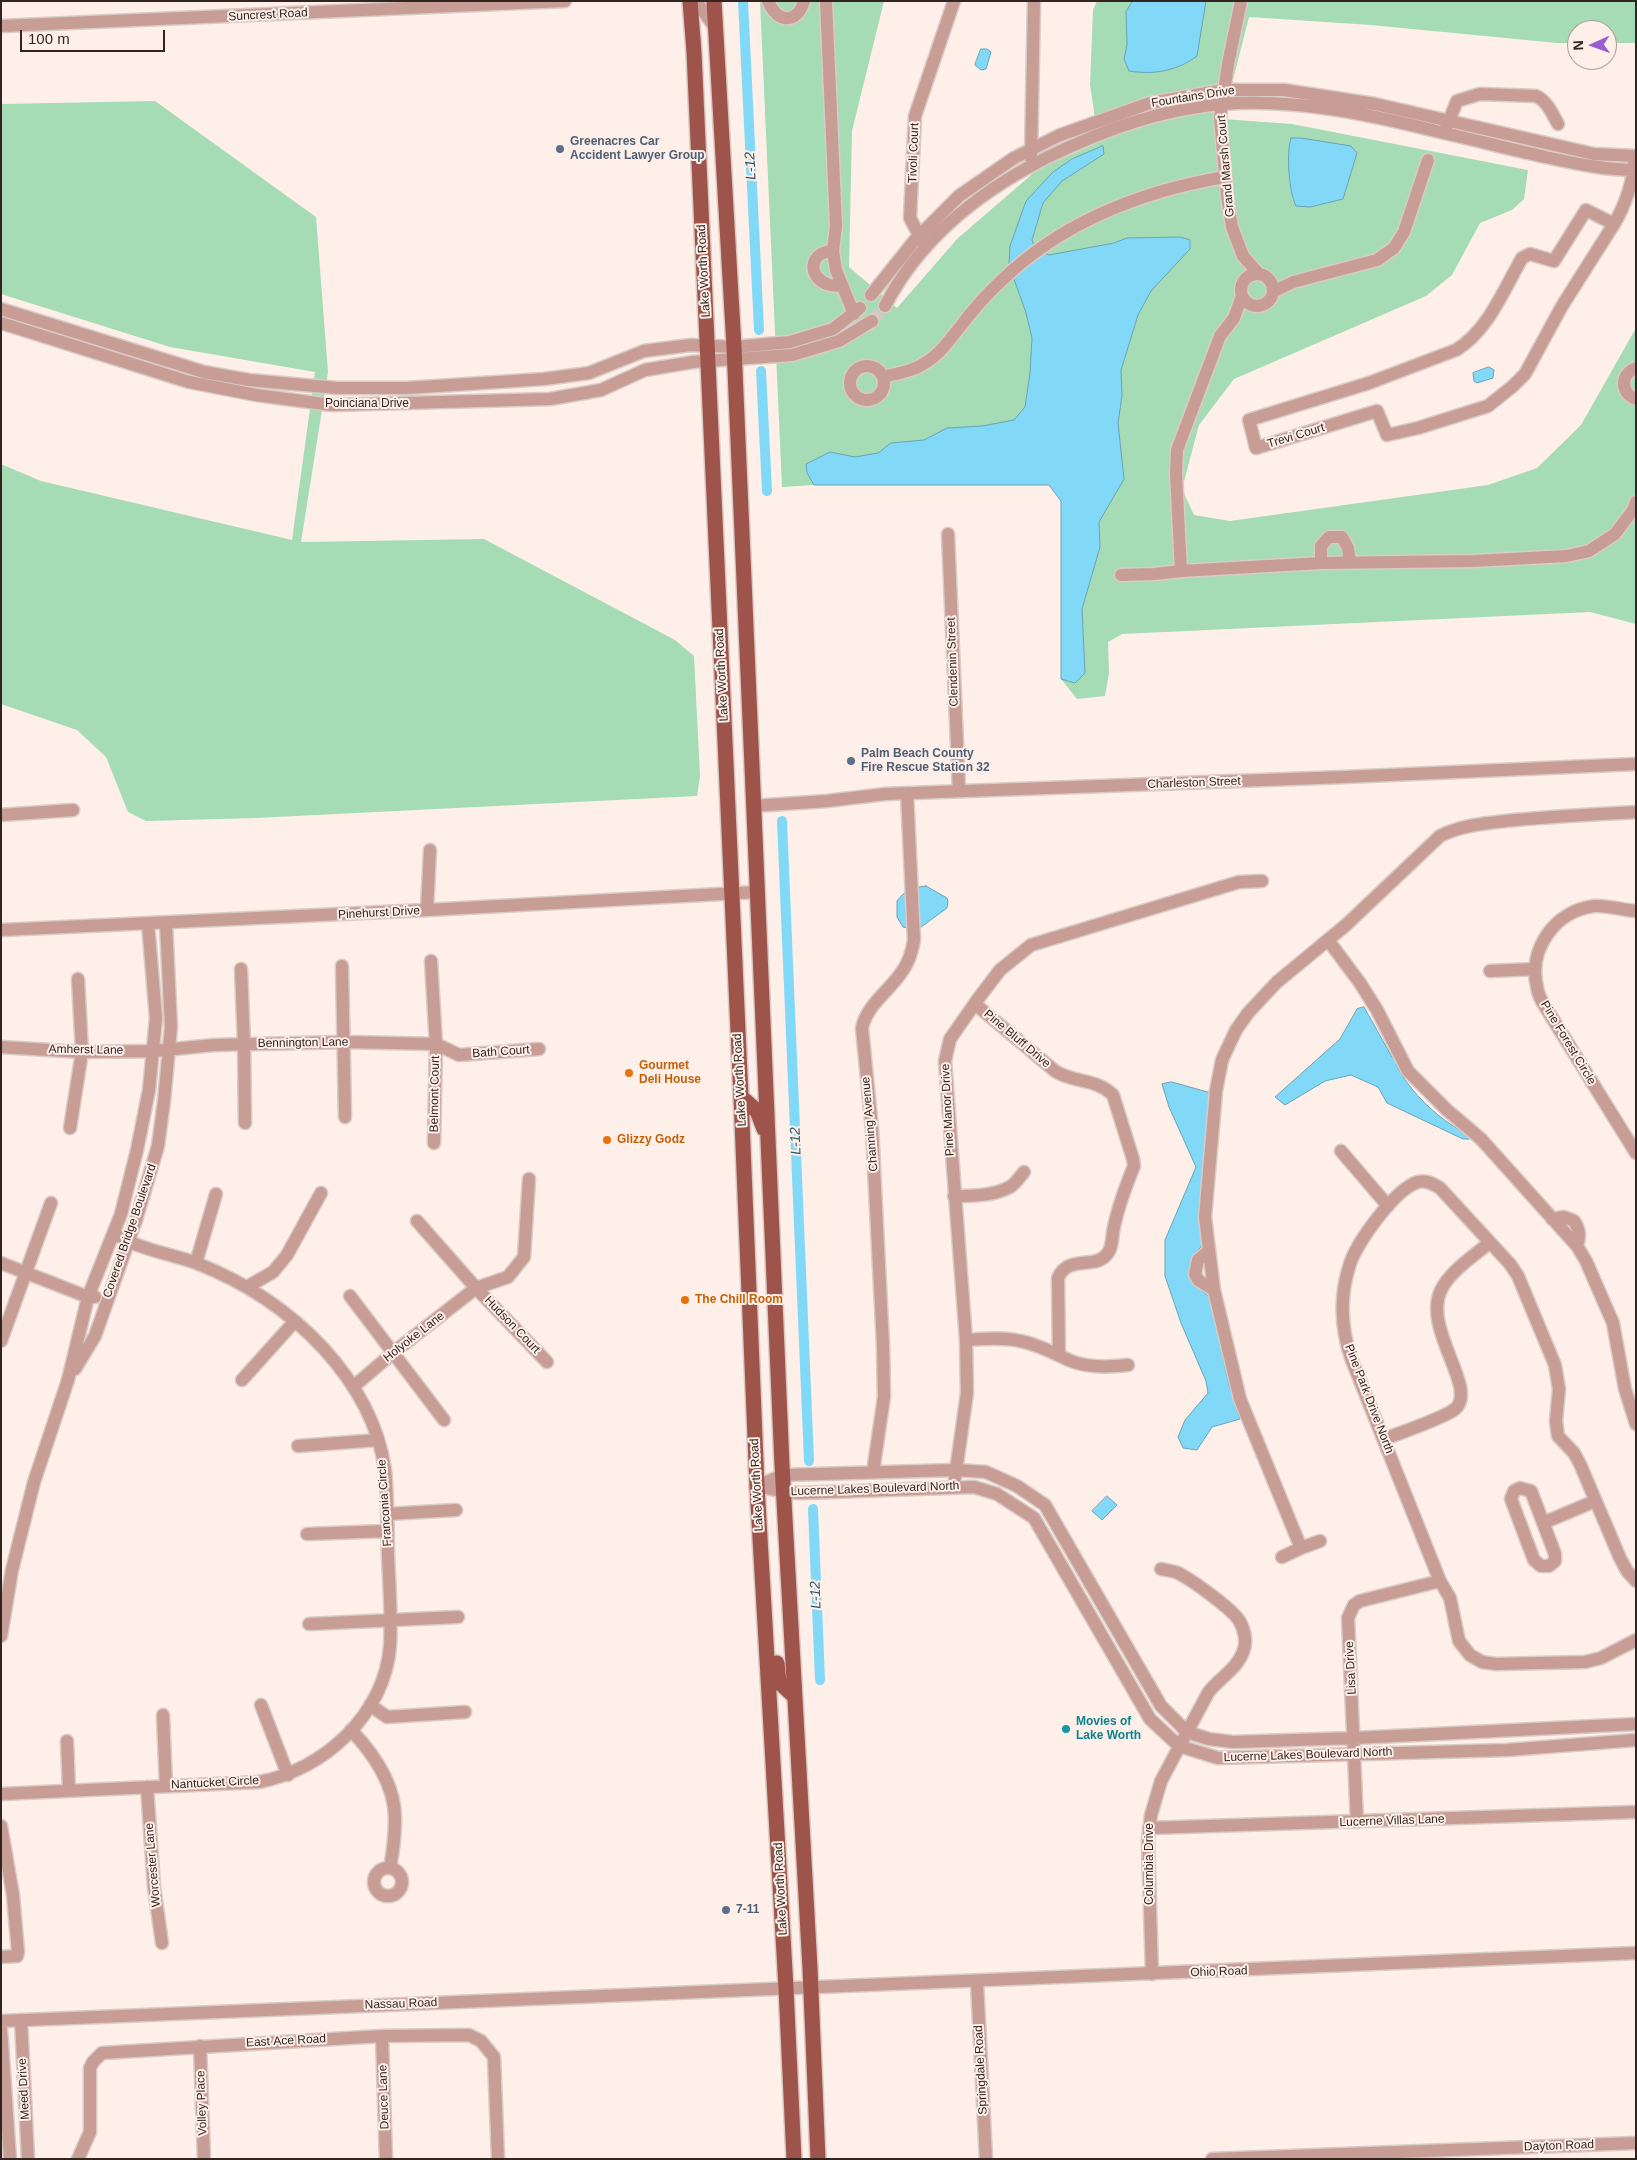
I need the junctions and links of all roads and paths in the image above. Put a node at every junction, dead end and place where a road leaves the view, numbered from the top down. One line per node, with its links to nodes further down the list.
1 (565, 1): 13 (street, Suncrest Road)
2 (690, 1): 44 (main road, Lake Worth Road)
3 (696, 1): 14 (street)
4 (768, 1): 7 (street)
5 (774, 1): 6 (street)
6 (782, 1)
7 (804, 1)
8 (826, 1): 29 (street)
9 (954, 1): 27 (street, Tivoli Court)
10 (1034, 1): 20 (street)
11 (1241, 1): 15 (street, Grand Marsh Court)
12 (715, 2): 14 (main road, Lake Worth Road)
13 (1, 26)
14 (716, 28): 46 (main road, Lake Worth Road)
15 (1224, 90): 16 (street, Grand Marsh Court); 17 (street, Fountains Drive); 20 (street, Fountains Drive)
16 (1222, 104): 19 (street, Fountains Drive); 23 (street, Fountains Drive); 25 (street, Grand Marsh Court)
17 (1449, 120): 18 (street); 19 (street); 21 (street, Fountains Drive)
18 (1558, 124)
19 (1444, 133): 24 (street, Fountains Drive)
20 (1031, 150): 23 (street); 27 (street, Fountains Drive)
21 (1635, 156): 24 (street, Trevi Court)
22 (1428, 160): 34 (street)
23 (1031, 165): 28 (street, Fountains Drive)
24 (1635, 170): 26 (street, Trevi Court)
25 (1225, 177): 30 (street, Grand Marsh Court); 49 (street)
26 (1614, 224): 26 (street, Trevi Court)
27 (919, 235): 28 (street, Tivoli Court); 35 (street, Fountains Drive)
28 (926, 248): 37 (street, Fountains Drive)
29 (833, 251): 33 (street); 33 (street)
30 (1243, 256): 31 (street, Grand Marsh Court); 32 (street, Grand Marsh Court)
31 (1259, 274): 32 (street); 34 (street)
32 (1243, 282): 36 (street)
33 (843, 286): 43 (street)
34 (1272, 286): 38 (street)
35 (871, 295)
36 (1242, 296): 38 (street); 40 (street)
37 (885, 306)
38 (1255, 306): 40 (street)
39 (1, 309): 44 (street, Poinciana Drive)
40 (1234, 318): 55 (street)
41 (872, 321): 45 (street)
42 (1, 323): 47 (street, Poinciana Drive)
43 (817, 334): 45 (street); 46 (street)
44 (707, 346): 46 (street); 47 (main road, Lake Worth Road)
45 (822, 347): 46 (street)
46 (734, 354): 47 (street); 60 (main road, Lake Worth Road)
47 (708, 362): 67 (main road, Lake Worth Road)
48 (1636, 368): 50 (street)
49 (883, 377)
50 (1636, 399)
51 (1636, 502): 53 (street)
52 (948, 534): 58 (street, Clendenin Street)
53 (1350, 562): 54 (street); 54 (street)
54 (1320, 563): 55 (street)
55 (1181, 571): 56 (street)
56 (1121, 575)
57 (1636, 764): 58 (street, Charleston Street)
58 (959, 791): 59 (street, Charleston Street)
59 (907, 793): 60 (street, Charleston Street); 132 (street, Channing Avenue)
60 (753, 806): 66 (main road, Lake Worth Road)
61 (73, 810): 63 (street)
62 (1636, 812): 73 (street)
63 (1, 815)
64 (430, 850): 68 (street)
65 (1262, 881): 80 (street, Pine Manor Drive)
66 (757, 892): 67 (street, Pinehurst Drive); 93 (main road, Lake Worth Road)
67 (732, 893): 68 (street, Pinehurst Drive); 89 (main road, Lake Worth Road)
68 (428, 910): 71 (street, Pinehurst Drive)
69 (1636, 911): 77 (street, Pine Forest Circle)
70 (148, 924): 71 (street, Pinehurst Drive); 72 (street, Pinehurst Drive); 88 (street, Covered Bridge Boulevard)
71 (166, 924): 85 (street, Covered Bridge Boulevard)
72 (1, 930)
73 (1328, 940): 127 (street); 144 (street)
74 (431, 961): 83 (street, Belmont Court)
75 (342, 966): 81 (street)
76 (240, 969): 82 (street)
77 (1535, 969): 78 (street); 96 (street, Pine Forest Circle)
78 (1490, 971)
79 (78, 979): 87 (street)
80 (975, 1004): 101 (street, Pine Manor Drive); 120 (street, Pine Bluff Drive)
81 (345, 1042): 82 (street, Bennington Lane); 83 (street, Bennington Lane); 90 (street)
82 (244, 1044): 85 (street, Bennington Lane); 91 (street)
83 (436, 1044): 86 (street, Bath Court); 94 (street, Belmont Court)
84 (1, 1046): 87 (street, Amherst Lane)
85 (170, 1049): 88 (street, Amherst Lane); 106 (street, Covered Bridge Boulevard)
86 (539, 1049)
87 (82, 1052): 88 (street, Amherst Lane); 92 (street)
88 (154, 1052): 105 (street, Covered Bridge Boulevard)
89 (741, 1096): 93 (main road); 134 (main road, Lake Worth Road)
90 (344, 1117)
91 (245, 1122)
92 (70, 1128)
93 (768, 1140): 133 (main road, Lake Worth Road)
94 (434, 1143)
95 (1341, 1151): 103 (street)
96 (1636, 1153)
97 (1024, 1172): 101 (street)
98 (530, 1178): 112 (street, Holyoke Lane)
99 (321, 1193): 111 (street)
100 (216, 1194): 109 (street)
101 (954, 1196): 118 (street, Pine Manor Drive)
102 (51, 1203): 110 (street)
103 (1388, 1206): 107 (street, Pine Park Drive North); 128 (street, Pine Park Drive North)
104 (417, 1221): 112 (street, Hudson Court)
105 (114, 1233): 106 (street, Franconia Circle); 115 (street, Covered Bridge Boulevard)
106 (128, 1242): 109 (street, Franconia Circle); 113 (street, Covered Bridge Boulevard)
107 (1489, 1242): 128 (street); 137 (street)
108 (1, 1263): 110 (street)
109 (196, 1263): 111 (street, Franconia Circle)
110 (27, 1273): 115 (street); 117 (street)
111 (247, 1287): 116 (street, Franconia Circle)
112 (476, 1288): 119 (street, Holyoke Lane); 121 (street, Hudson Court)
113 (108, 1295): 115 (street); 123 (street, Covered Bridge Boulevard)
114 (350, 1296): 119 (street)
115 (88, 1297): 123 (street, Covered Bridge Boulevard)
116 (295, 1321): 124 (street); 125 (street, Franconia Circle)
117 (1, 1340)
118 (966, 1340): 120 (street); 131 (street, Pine Manor Drive)
119 (394, 1352): 125 (street, Holyoke Lane); 126 (street)
120 (1059, 1354): 122 (street)
121 (547, 1362)
122 (1128, 1365)
123 (68, 1380): 147 (street, Covered Bridge Boulevard)
124 (242, 1380)
125 (353, 1387): 129 (street, Franconia Circle)
126 (444, 1420)
127 (1636, 1424)
128 (1384, 1439): 149 (street, Pine Park Drive North)
129 (378, 1440): 130 (street); 139 (street, Franconia Circle)
130 (298, 1446)
131 (956, 1470): 132 (street, Lucerne Lakes Boulevard North); 135 (street, Pine Manor Drive); 164 (street, Lucerne Lakes Boulevard North)
132 (873, 1472): 133 (street, Lucerne Lakes Boulevard North)
133 (783, 1475): 134 (street, Lucerne Lakes Boulevard North); 136 (main road, Lake Worth Road)
134 (757, 1486): 136 (street, Lucerne Lakes Boulevard North); 145 (main road, Lake Worth Road)
135 (954, 1486): 136 (street, Lucerne Lakes Boulevard North); 168 (street, Lucerne Lakes Boulevard North)
136 (784, 1492): 157 (main road, Lake Worth Road)
137 (1595, 1501): 140 (street); 150 (street)
138 (456, 1510): 139 (street)
139 (387, 1514): 141 (street, Franconia Circle)
140 (1543, 1523): 140 (street)
141 (388, 1531): 142 (street); 151 (street, Franconia Circle)
142 (307, 1534)
143 (1320, 1541): 144 (street)
144 (1301, 1548): 146 (street)
145 (761, 1553): 157 (main road); 185 (main road, Lake Worth Road)
146 (1282, 1557)
147 (7, 1568): 155 (street, Covered Bridge Boulevard)
148 (1162, 1569): 164 (street, Columbia Drive)
149 (1440, 1581): 156 (street, Pine Park Drive North); 165 (street, Lisa Drive)
150 (1636, 1581)
151 (390, 1587): 153 (street, Nantucket Circle)
152 (458, 1617): 153 (street)
153 (390, 1620): 154 (street); 158 (street, Nantucket Circle)
154 (309, 1624)
155 (1, 1636)
156 (1636, 1640)
157 (795, 1697): 185 (main road, Lake Worth Road)
158 (370, 1704): 160 (street); 163 (street, Nantucket Circle)
159 (261, 1705): 170 (street)
160 (465, 1712)
161 (163, 1715): 171 (street)
162 (1636, 1724): 165 (street, Lucerne Lakes Boulevard North)
163 (352, 1730): 170 (street, Nantucket Circle); 179 (street)
164 (1187, 1732): 165 (street, Lucerne Lakes Boulevard North); 168 (street, Columbia Drive)
165 (1355, 1738): 169 (street, Lisa Drive)
166 (1636, 1740): 169 (street, Lucerne Lakes Boulevard North)
167 (67, 1741): 173 (street)
168 (1179, 1746): 169 (street, Lucerne Lakes Boulevard North); 178 (street, Columbia Drive)
169 (1355, 1753): 176 (street, Lisa Drive)
170 (288, 1775): 171 (street, Nantucket Circle)
171 (166, 1786): 172 (street, Nantucket Circle)
172 (147, 1787): 173 (street, Nantucket Circle); 180 (street, Worcester Lane)
173 (69, 1790): 174 (street, Nantucket Circle)
174 (1, 1794)
175 (1636, 1812): 176 (street, Lucerne Villas Lane)
176 (1357, 1822): 178 (street, Lucerne Villas Lane)
177 (1, 1826): 182 (street)
178 (1149, 1828): 183 (street, Columbia Drive)
179 (390, 1868)
180 (162, 1943)
181 (1636, 1953): 183 (street, Ohio Road)
182 (1, 1957)
183 (1152, 1974): 184 (street, Ohio Road)
184 (977, 1982): 185 (street, Ohio Road); 200 (street, Springdale Road)
185 (800, 1988): 186 (street, Nassau Road); 198 (main road, Lake Worth Road); 199 (main road, Lake Worth Road)
186 (22, 2020): 187 (street, Nassau Road); 193 (street, Meed Drive)
187 (1, 2021)
188 (1, 2029): 192 (street, Meed Drive)
189 (382, 2036): 190 (street, East Ace Road); 196 (street, Deuce Lane); 197 (street, East Ace Road)
190 (200, 2046): 194 (street, East Ace Road); 195 (street, Volley Place)
191 (1636, 2143): 201 (street, Dayton Road)
192 (10, 2159)
193 (28, 2159)
194 (78, 2159)
195 (204, 2159)
196 (386, 2159)
197 (498, 2159)
198 (794, 2159)
199 (818, 2159)
200 (986, 2159)
201 (1212, 2159)

